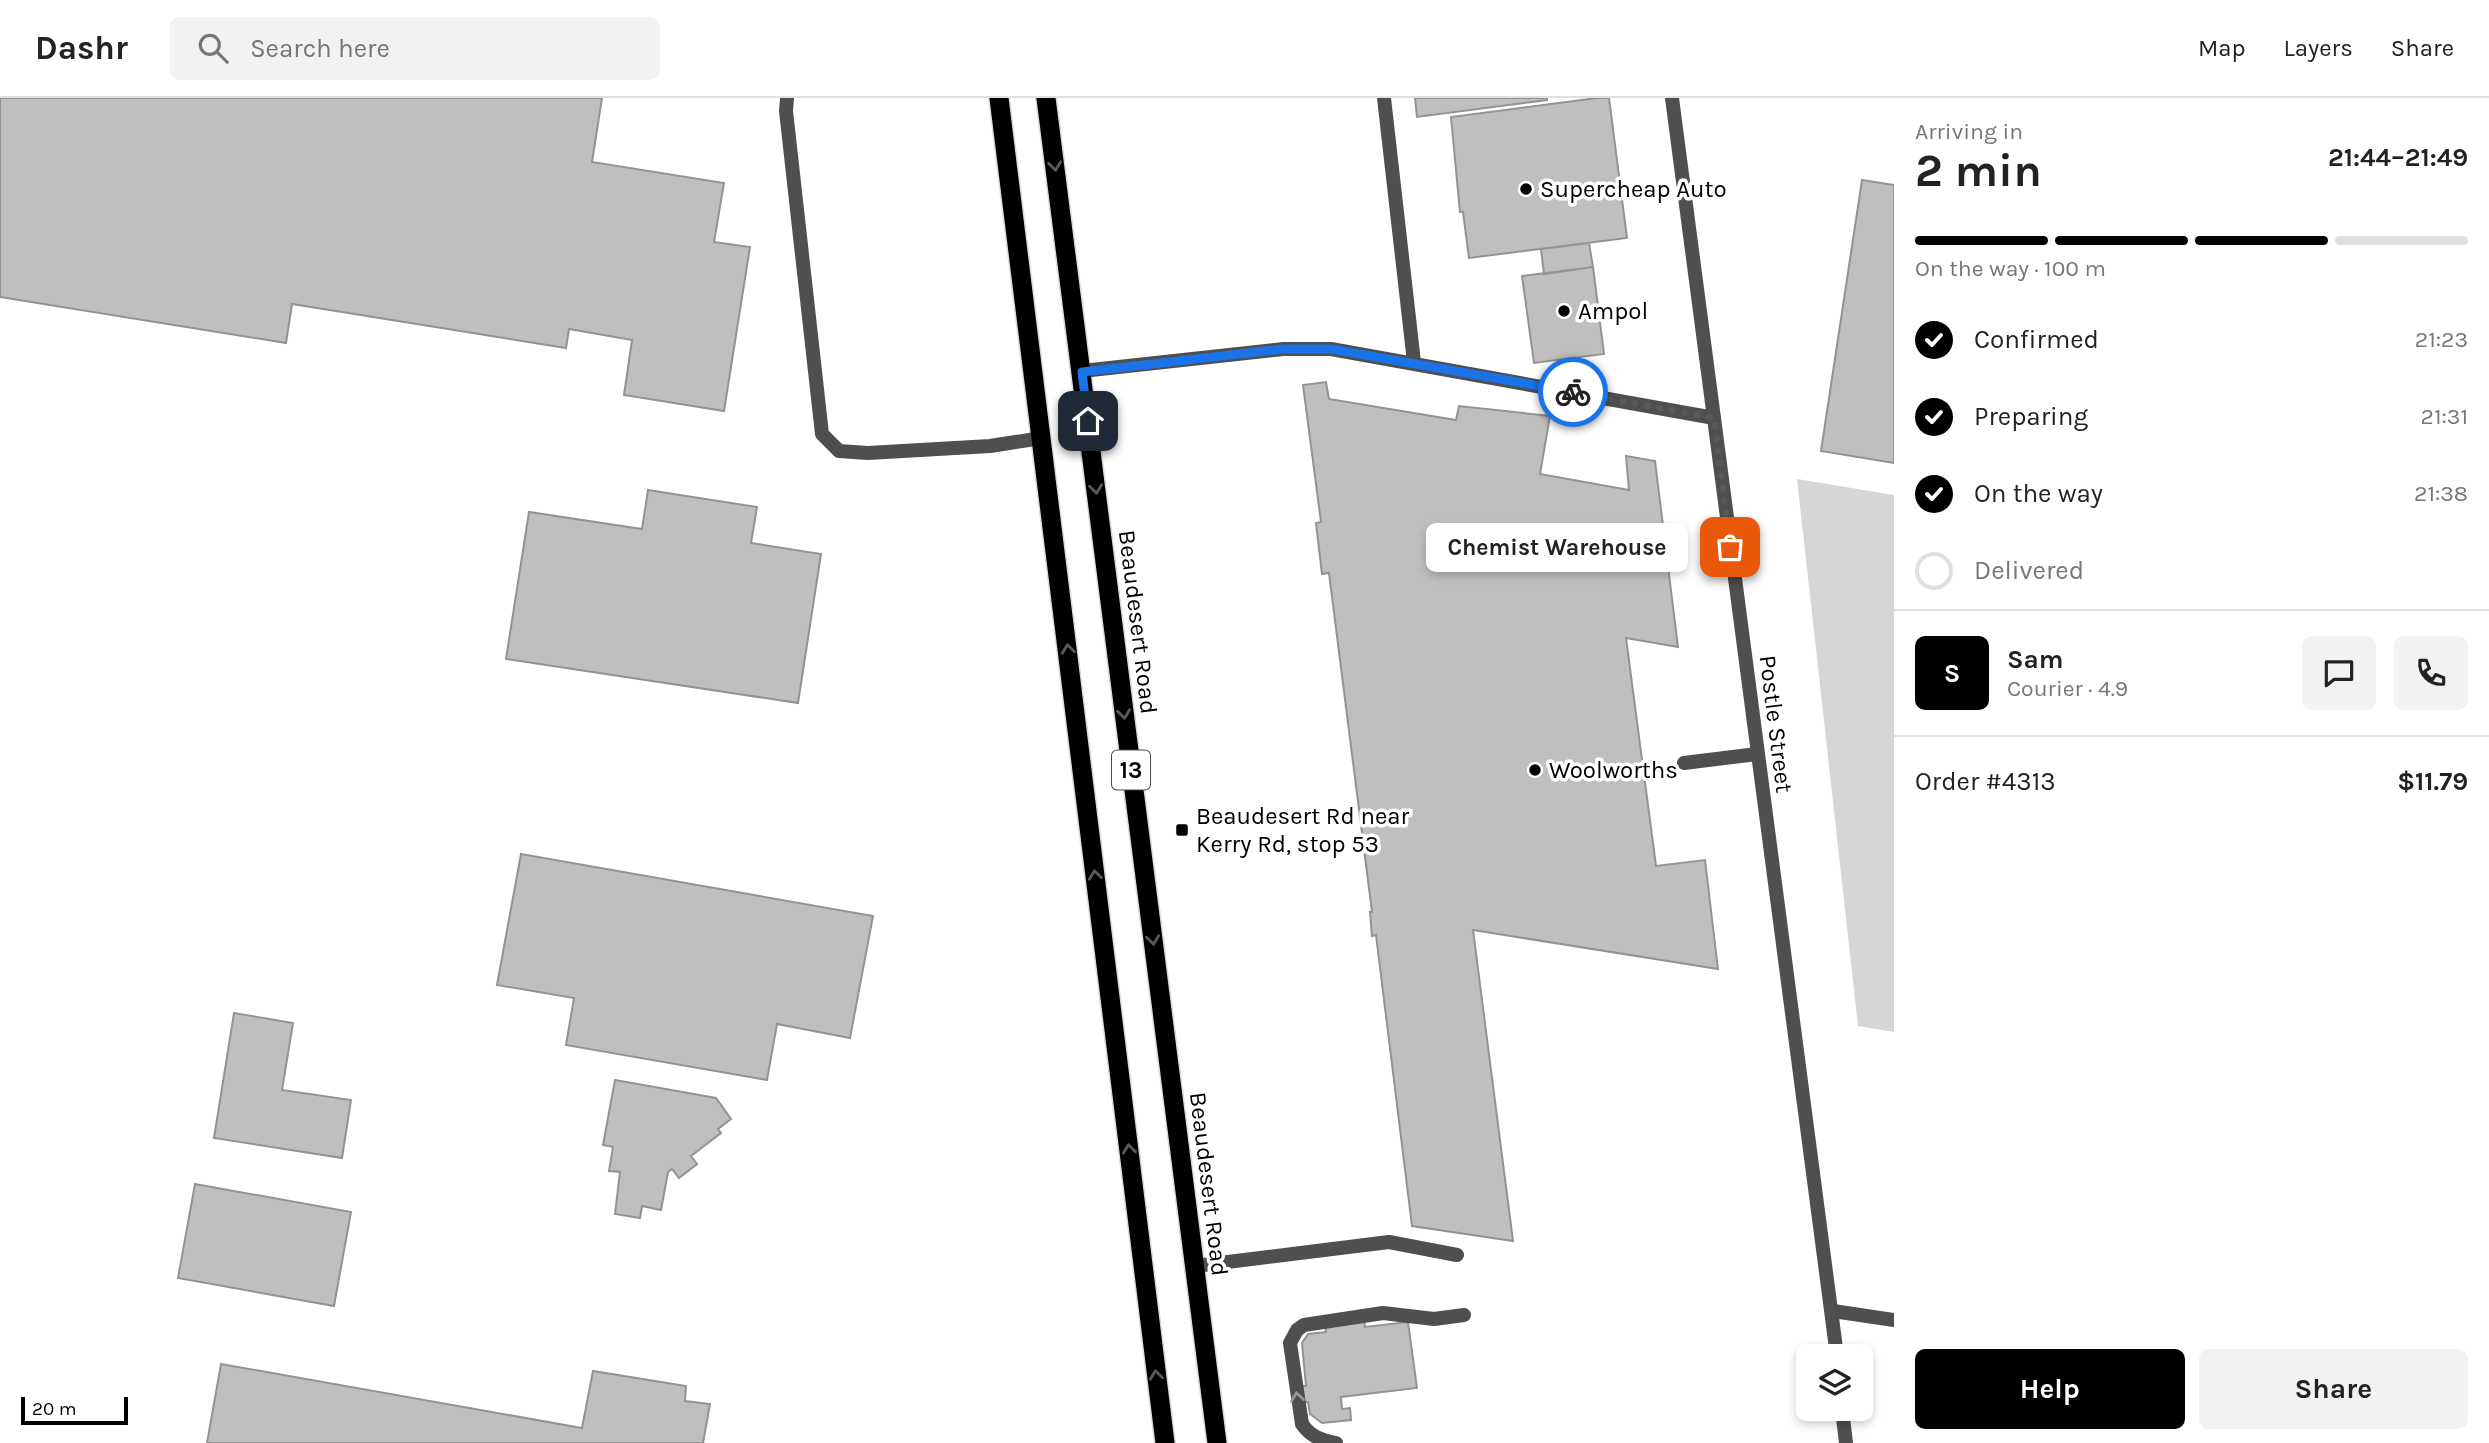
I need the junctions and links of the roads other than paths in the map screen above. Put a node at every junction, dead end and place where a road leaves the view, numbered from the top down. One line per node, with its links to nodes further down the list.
1 (787, 98): 9 (street)
2 (999, 98): 9 (highway, 13)
3 (1046, 98): 7 (highway, Beaudesert Road / 13, one-way to 7)
4 (1384, 98): 6 (street)
5 (1672, 98): 8 (street, Postle Street)
6 (1414, 362): 7 (street); 8 (street)
7 (1082, 372): 13 (highway, Beaudesert Road / 13, one-way to 13)
8 (1714, 418): 10 (street, Postle Street)
9 (1042, 438): 19 (highway, 13, one-way to 9)
10 (1757, 754): 11 (street); 14 (street, Postle Street)
11 (1684, 763)
12 (1457, 1255): 13 (street)
13 (1195, 1266): 20 (highway, Beaudesert Road / 13)
14 (1833, 1311): 16 (street); 17 (street, Postle Street)
15 (1465, 1315): 21 (street, one-way to 15)
16 (1894, 1320)
17 (1836, 1344)
18 (1843, 1421): 22 (street)
19 (1165, 1443)
20 (1217, 1443)
21 (1336, 1443)
22 (1846, 1443)

